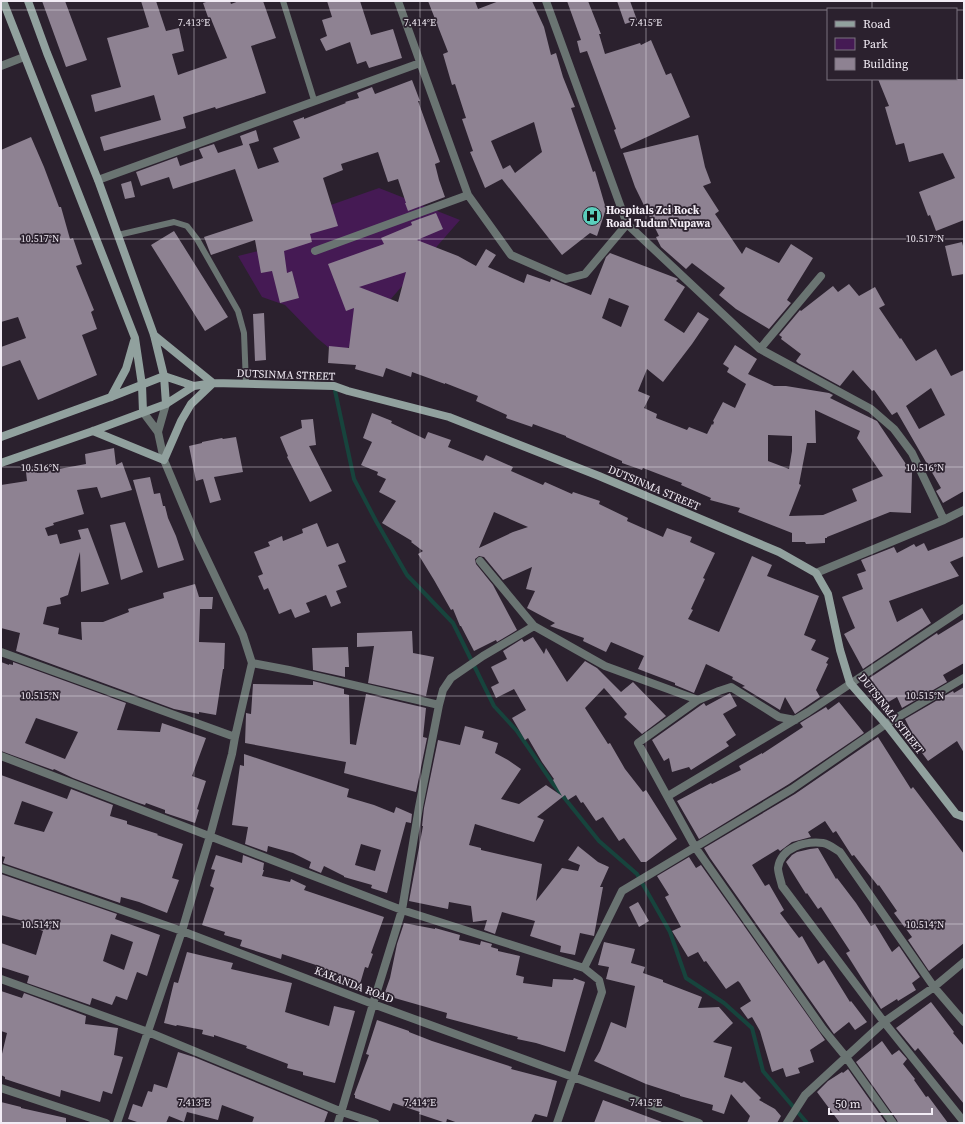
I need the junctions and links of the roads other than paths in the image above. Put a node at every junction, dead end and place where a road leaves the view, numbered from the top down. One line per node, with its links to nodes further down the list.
1 (4, 1): 6 (street)
2 (28, 1): 10 (street)
3 (282, 1): 9 (lane)
4 (398, 1): 7 (street)
5 (546, 1): 12 (street)
6 (24, 57): 8 (street); 17 (street)
7 (420, 63): 9 (street); 11 (street)
8 (1, 66)
9 (314, 100): 10 (street)
10 (98, 180): 13 (street)
11 (468, 195): 12 (street); 14 (street)
12 (627, 224): 18 (street)
13 (118, 235): 16 (street); 21 (lane)
14 (315, 251)
15 (821, 276): 18 (street)
16 (154, 335): 19 (street); 20 (street)
17 (135, 338): 22 (street); 24 (street)
18 (760, 349): 33 (street)
19 (164, 376): 22 (street); 23 (street, DUTSINMA STREET); 25 (street)
20 (213, 383): 21 (street, DUTSINMA STREET); 23 (street, DUTSINMA STREET); 30 (street)
21 (246, 384): 35 (street, DUTSINMA STREET)
22 (142, 385): 24 (street); 26 (street)
23 (194, 386): 25 (street, DUTSINMA STREET)
24 (111, 397): 29 (street)
25 (166, 404): 26 (street, DUTSINMA STREET); 28 (street)
26 (143, 412): 27 (street, DUTSINMA STREET); 28 (street)
27 (93, 431): 30 (street); 31 (street, DUTSINMA STREET)
28 (158, 432): 30 (street)
29 (1, 437)
30 (164, 460): 39 (street)
31 (1, 463)
32 (964, 510): 33 (street)
33 (944, 520): 35 (street)
34 (480, 561): 37 (street)
35 (816, 572): 41 (street, DUTSINMA STREET)
36 (964, 608): 41 (street)
37 (534, 626): 42 (street); 43 (street)
38 (1, 652): 46 (street)
39 (252, 663): 43 (street); 46 (street)
40 (964, 678): 45 (street)
41 (850, 683): 44 (street); 45 (street, DUTSINMA STREET)
42 (698, 700): 44 (street); 48 (street)
43 (439, 705): 53 (street)
44 (795, 720): 48 (street)
45 (886, 724): 49 (street, DUTSINMA STREET); 51 (street)
46 (235, 737): 50 (street)
47 (1, 756): 50 (street)
48 (668, 796): 51 (street)
49 (964, 817)
50 (210, 836): 53 (street); 54 (street)
51 (695, 847): 56 (street); 63 (street)
52 (1, 868): 54 (street, KAKANDA ROAD)
53 (402, 910): 56 (street); 59 (street)
54 (182, 931): 59 (street, KAKANDA ROAD); 62 (street)
55 (964, 962): 58 (street)
56 (584, 968): 64 (street)
57 (1, 979): 62 (street)
58 (934, 987): 60 (street); 60 (street); 61 (street)
59 (373, 1004): 64 (street, KAKANDA ROAD); 66 (street)
60 (884, 1022): 63 (street); 68 (street)
61 (964, 1022)
62 (148, 1032): 66 (street); 70 (street)
63 (846, 1057): 67 (street); 75 (street)
64 (573, 1077): 73 (street); 74 (street, KAKANDA ROAD)
65 (1, 1088): 69 (street)
66 (342, 1112): 71 (street); 72 (street)
67 (788, 1121)
68 (964, 1122)
69 (106, 1123)
70 (117, 1123)
71 (338, 1123)
72 (375, 1123)
73 (557, 1123)
74 (699, 1123)
75 (893, 1123)

